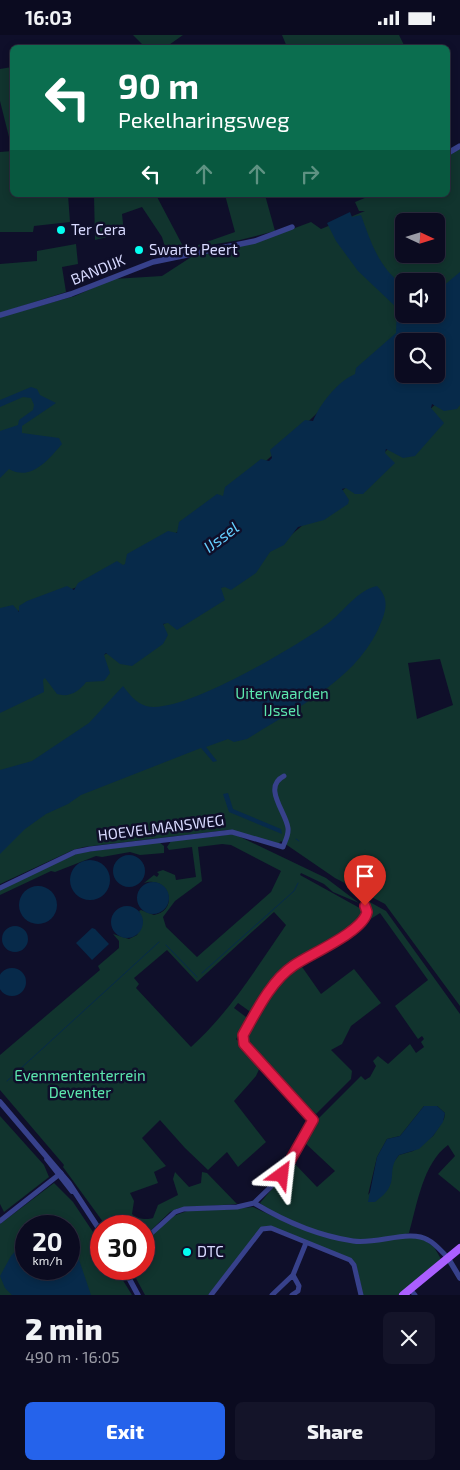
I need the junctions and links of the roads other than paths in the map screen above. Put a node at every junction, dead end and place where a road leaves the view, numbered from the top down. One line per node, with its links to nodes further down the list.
1 (292, 227): 2 (street, BANDIJK)
2 (0, 315)
3 (284, 776): 4 (street, HOEVELMANSWEG)
4 (0, 887)
5 (365, 906): 8 (street)
6 (0, 1102): 7 (street)
7 (59, 1174): 9 (street); 10 (street)
8 (254, 1203): 11 (street); 14 (street)
9 (90, 1215)
10 (0, 1221)
11 (155, 1230)
12 (306, 1243): 15 (street); 20 (street); 23 (street)
13 (460, 1248): 14 (main road)
14 (448, 1258): 16 (street); 18 (main road)
15 (293, 1275): 21 (street); 22 (street)
16 (460, 1278)
17 (130, 1280): 19 (street)
18 (413, 1292): 24 (main road)
19 (138, 1295)
20 (211, 1295)
21 (272, 1295)
22 (292, 1295)
23 (361, 1295)
24 (402, 1295)

